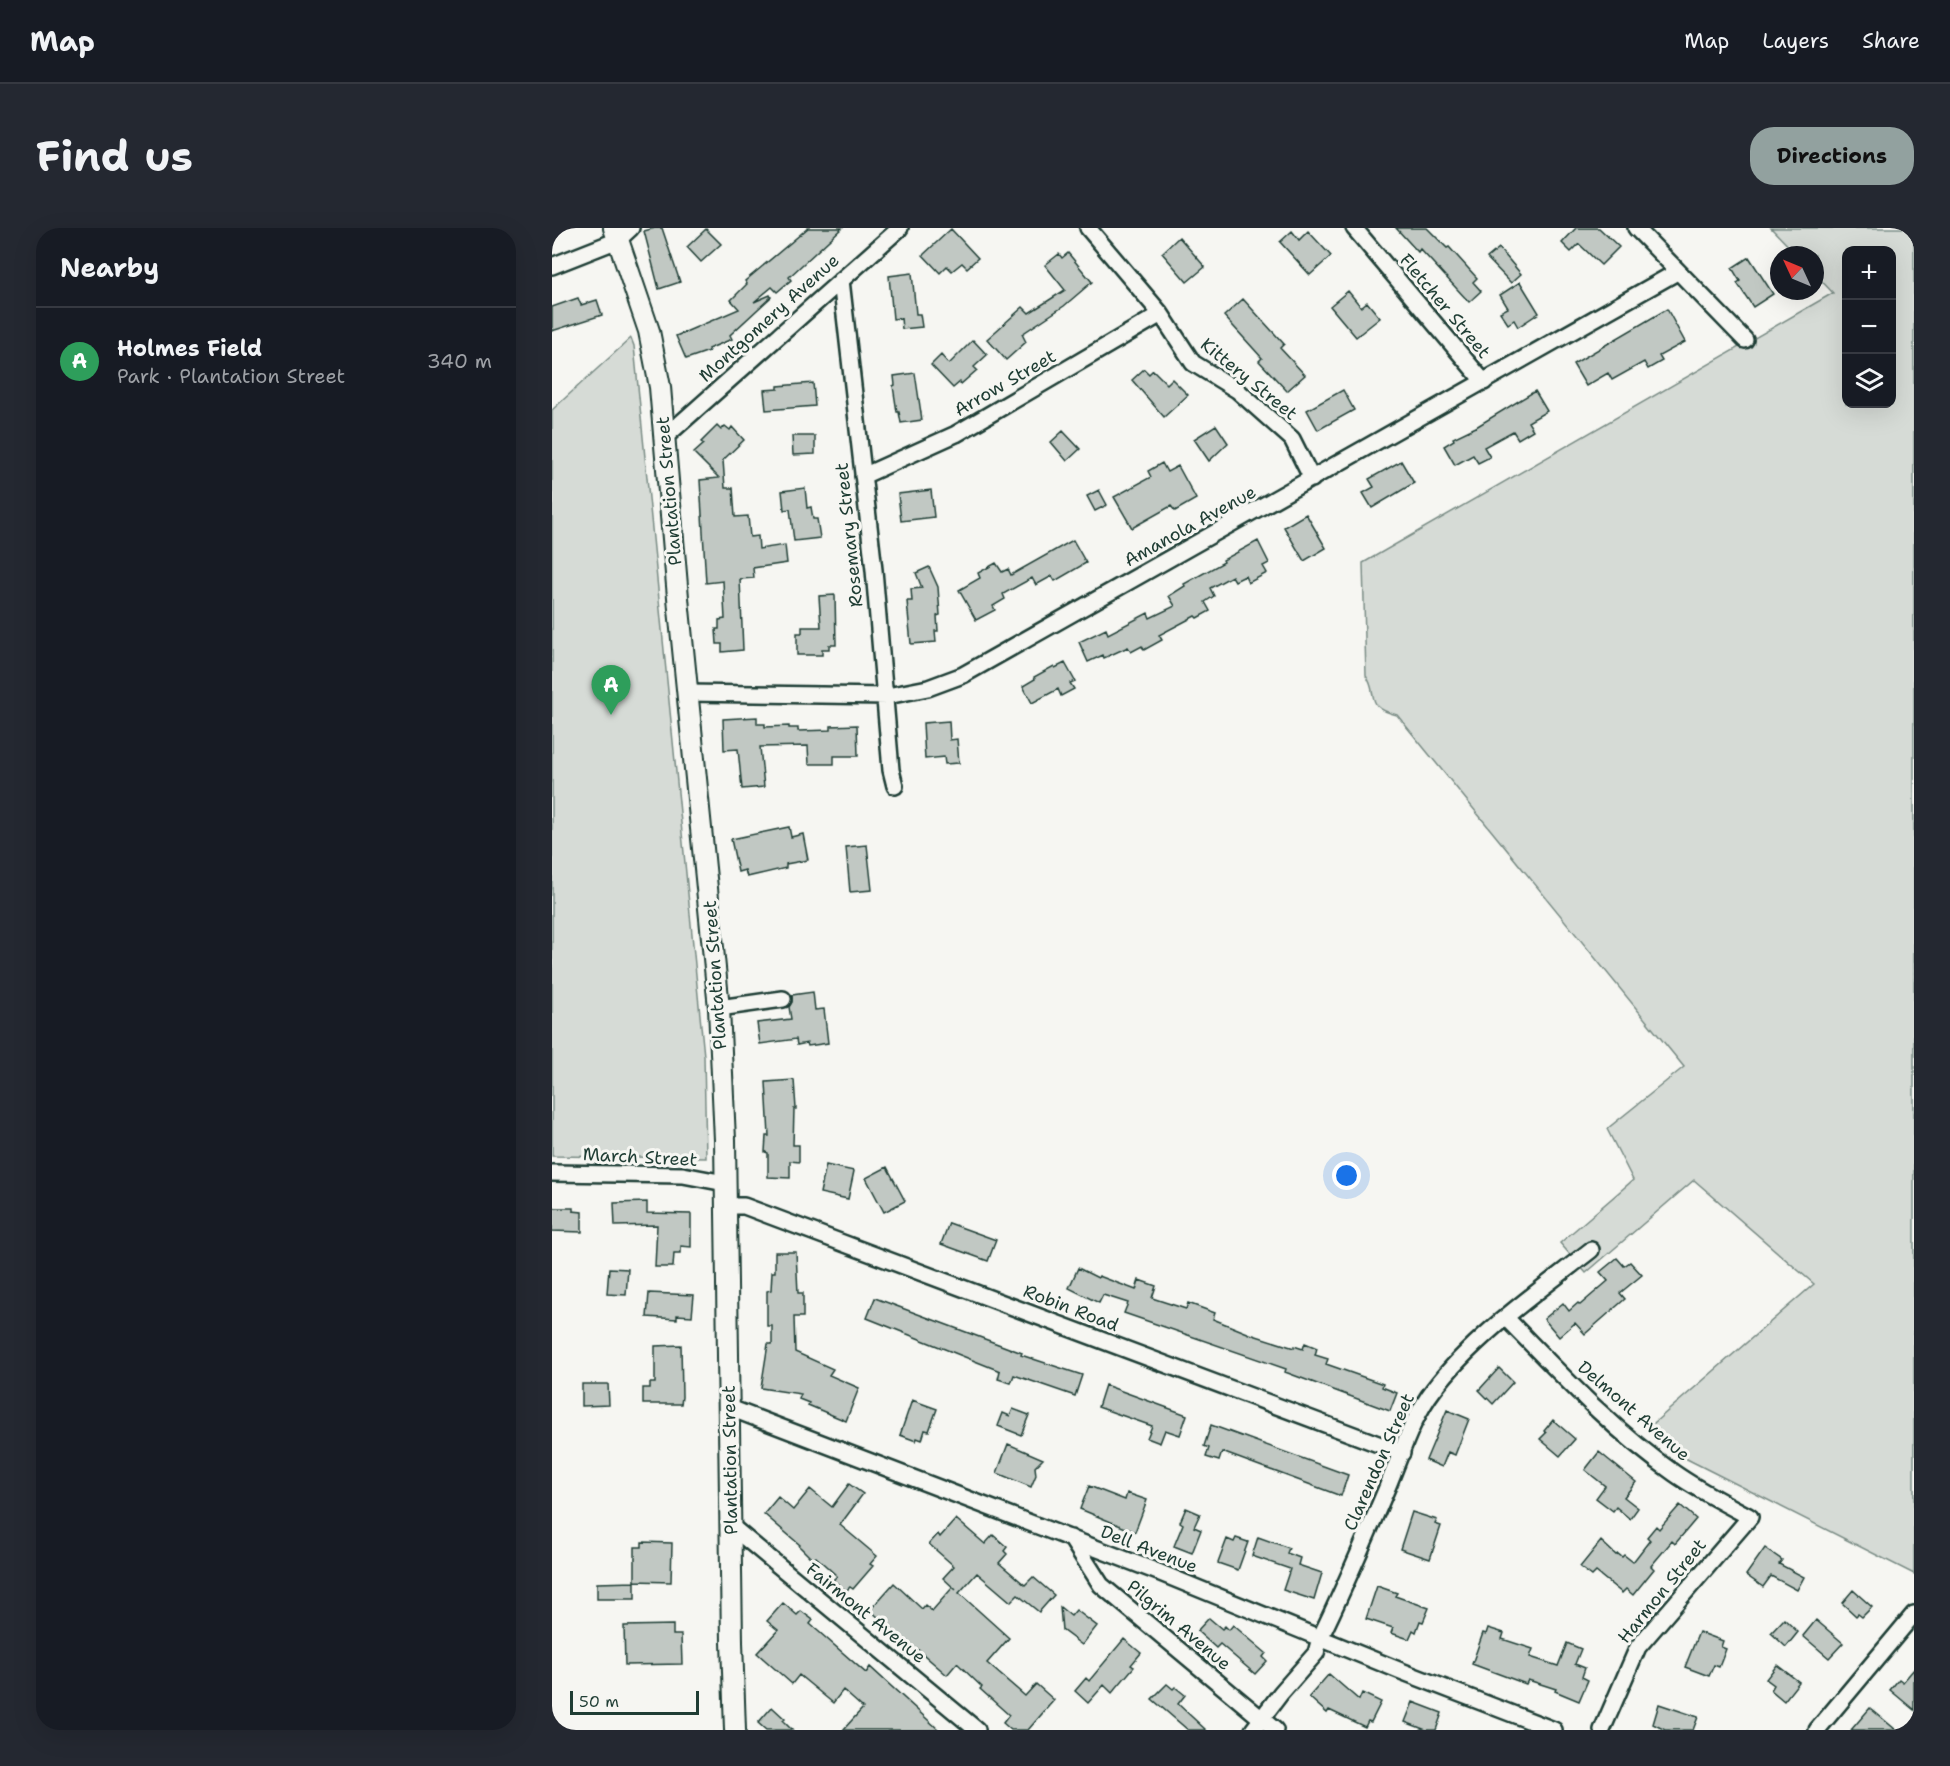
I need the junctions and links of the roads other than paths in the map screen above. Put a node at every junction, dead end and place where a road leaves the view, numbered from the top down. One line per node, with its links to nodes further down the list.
1 (900, 228): 8 (street, Montgomery Avenue)
2 (1088, 228): 9 (street, Kittery Street)
3 (1354, 228): 11 (street, Fletcher Street)
4 (1636, 228): 7 (street)
5 (621, 232): 6 (street); 12 (street, Plantation Street)
6 (552, 266)
7 (1677, 272): 10 (street); 11 (street, Amanola Avenue)
8 (841, 280): 12 (street, Montgomery Avenue); 13 (street, Rosemary Street)
9 (1161, 314): 13 (street, Arrow Street); 14 (street, Kittery Street)
10 (1745, 340)
11 (1484, 382): 14 (street, Amanola Avenue)
12 (664, 438): 15 (street, Plantation Street)
13 (863, 476): 16 (street, Rosemary Street)
14 (1312, 479): 16 (street, Amanola Avenue)
15 (688, 693): 16 (street, Amanola Avenue); 19 (street, Plantation Street)
16 (885, 696): 17 (street, Rosemary Street)
17 (896, 786)
18 (783, 999): 19 (street)
19 (718, 1008): 21 (street, Plantation Street)
20 (552, 1173): 21 (street, March Street)
21 (725, 1183): 22 (street, Plantation Street)
22 (726, 1206): 25 (street, Plantation Street); 26 (street, Robin Road)
23 (1591, 1250): 24 (street, Clarendon Street)
24 (1506, 1318): 26 (street, Clarendon Street); 27 (street, Delmont Avenue)
25 (730, 1407): 28 (street, Plantation Street); 29 (street, Dell Avenue)
26 (1402, 1453): 31 (street, Clarendon Street)
27 (1749, 1517): 37 (street, Harmon Street)
28 (731, 1526): 33 (street, Plantation Street); 34 (street, Fairmont Avenue)
29 (1071, 1538): 31 (street, Dell Avenue); 32 (street, Pilgrim Avenue)
30 (1914, 1614): 38 (street)
31 (1320, 1638): 32 (street, Clarendon Street); 36 (street, Dell Avenue)
32 (1258, 1725): 35 (street, Pilgrim Avenue)
33 (735, 1730)
34 (977, 1730)
35 (1275, 1730)
36 (1554, 1730)
37 (1602, 1730)
38 (1817, 1730)

